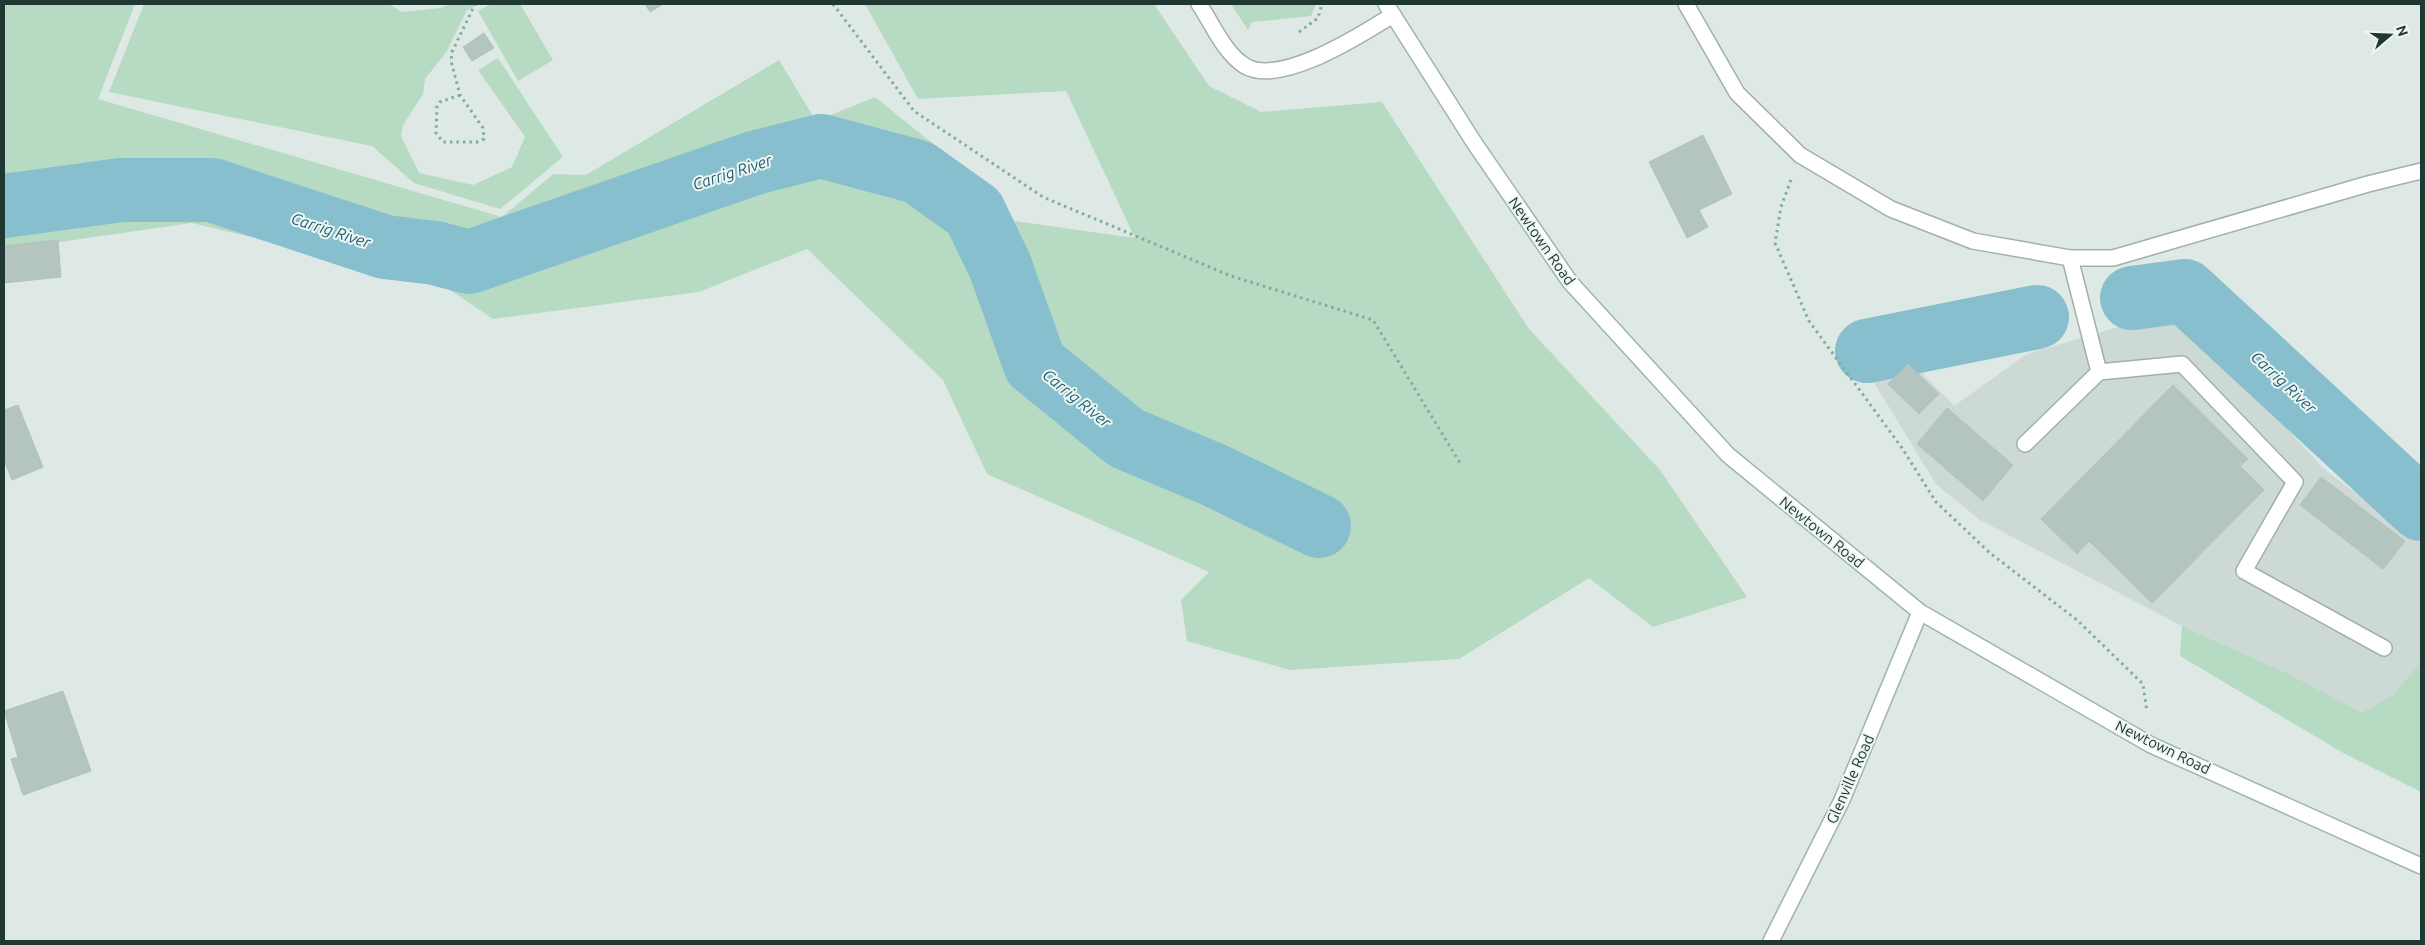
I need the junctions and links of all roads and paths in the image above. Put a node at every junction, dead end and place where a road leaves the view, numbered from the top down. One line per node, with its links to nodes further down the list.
1 (475, 4): 8 (path)
2 (833, 4): 14 (path)
3 (1199, 4): 6 (main road)
4 (1322, 4): 7 (path)
5 (1686, 4): 9 (main road)
6 (1390, 9): 15 (main road, Newtown Road)
7 (1299, 32)
8 (460, 95): 8 (path)
9 (1800, 156): 11 (main road); 17 (path)
10 (2421, 171): 11 (main road)
11 (2070, 258): 12 (main road)
12 (2099, 372): 13 (main road); 16 (main road)
13 (2025, 444)
14 (1460, 463)
15 (1920, 612): 18 (main road, Newtown Road); 19 (main road, Glenville Road)
16 (2384, 648)
17 (2144, 684)
18 (2421, 866)
19 (1771, 941)

